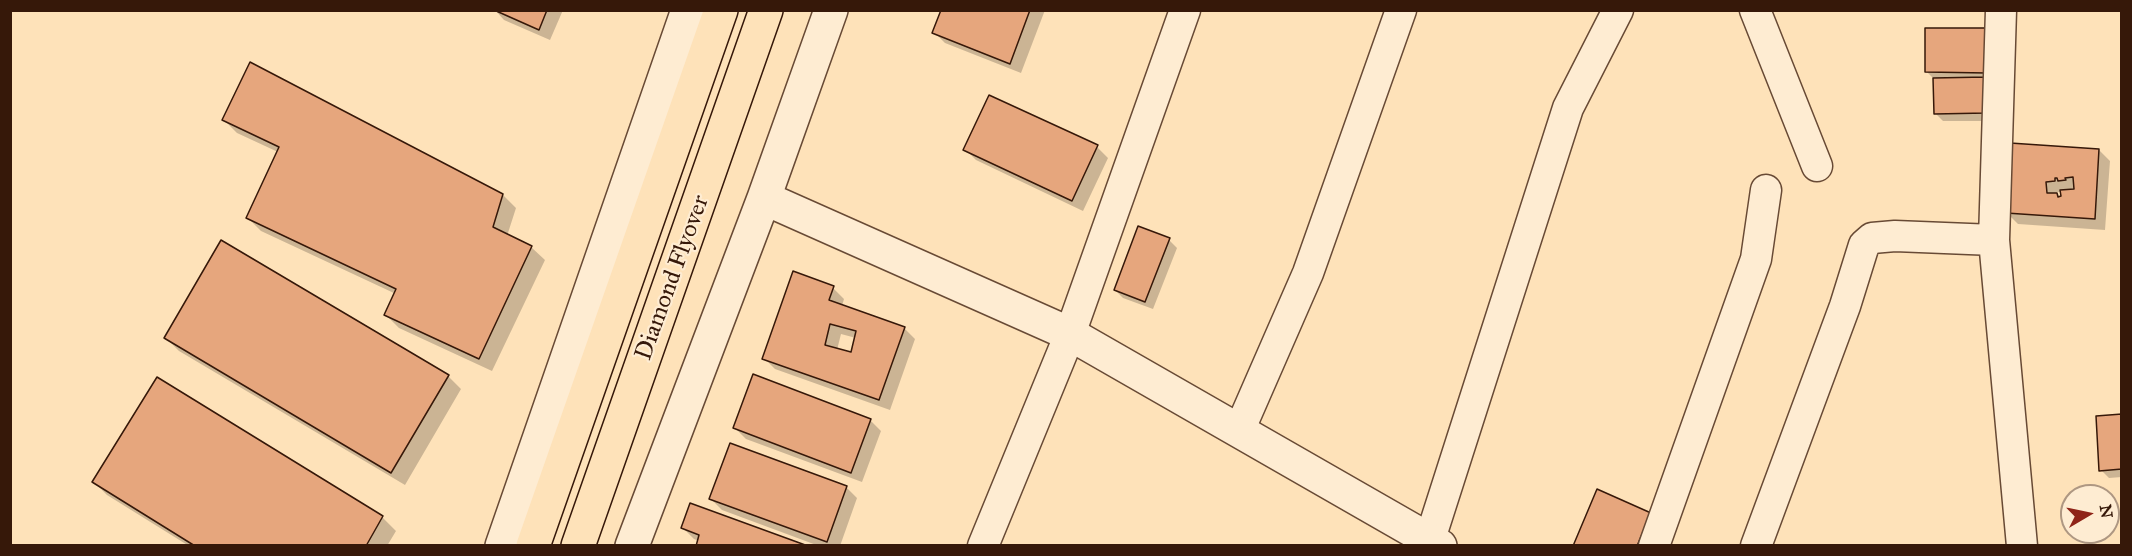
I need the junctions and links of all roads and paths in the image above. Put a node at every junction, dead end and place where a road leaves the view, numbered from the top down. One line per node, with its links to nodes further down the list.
1 (688, 10): 17 (street)
2 (721, 10): 18 (highway, Diamond Flyover)
3 (766, 10): 19 (highway, Diamond Flyover)
4 (831, 10): 12 (street)
5 (1185, 10): 14 (street)
6 (1401, 10): 15 (street)
7 (1618, 10): 16 (street)
8 (1755, 10): 10 (street)
9 (2001, 10): 13 (street)
10 (1817, 166)
11 (1766, 190): 22 (street)
12 (764, 198): 14 (street); 20 (street)
13 (1994, 240): 23 (street); 24 (street)
14 (1070, 334): 15 (street); 21 (street)
15 (1239, 431): 16 (street)
16 (1435, 542)
17 (502, 546)
18 (533, 546)
19 (578, 546)
20 (632, 546)
21 (983, 546)
22 (1654, 546)
23 (1756, 546)
24 (2022, 546)

